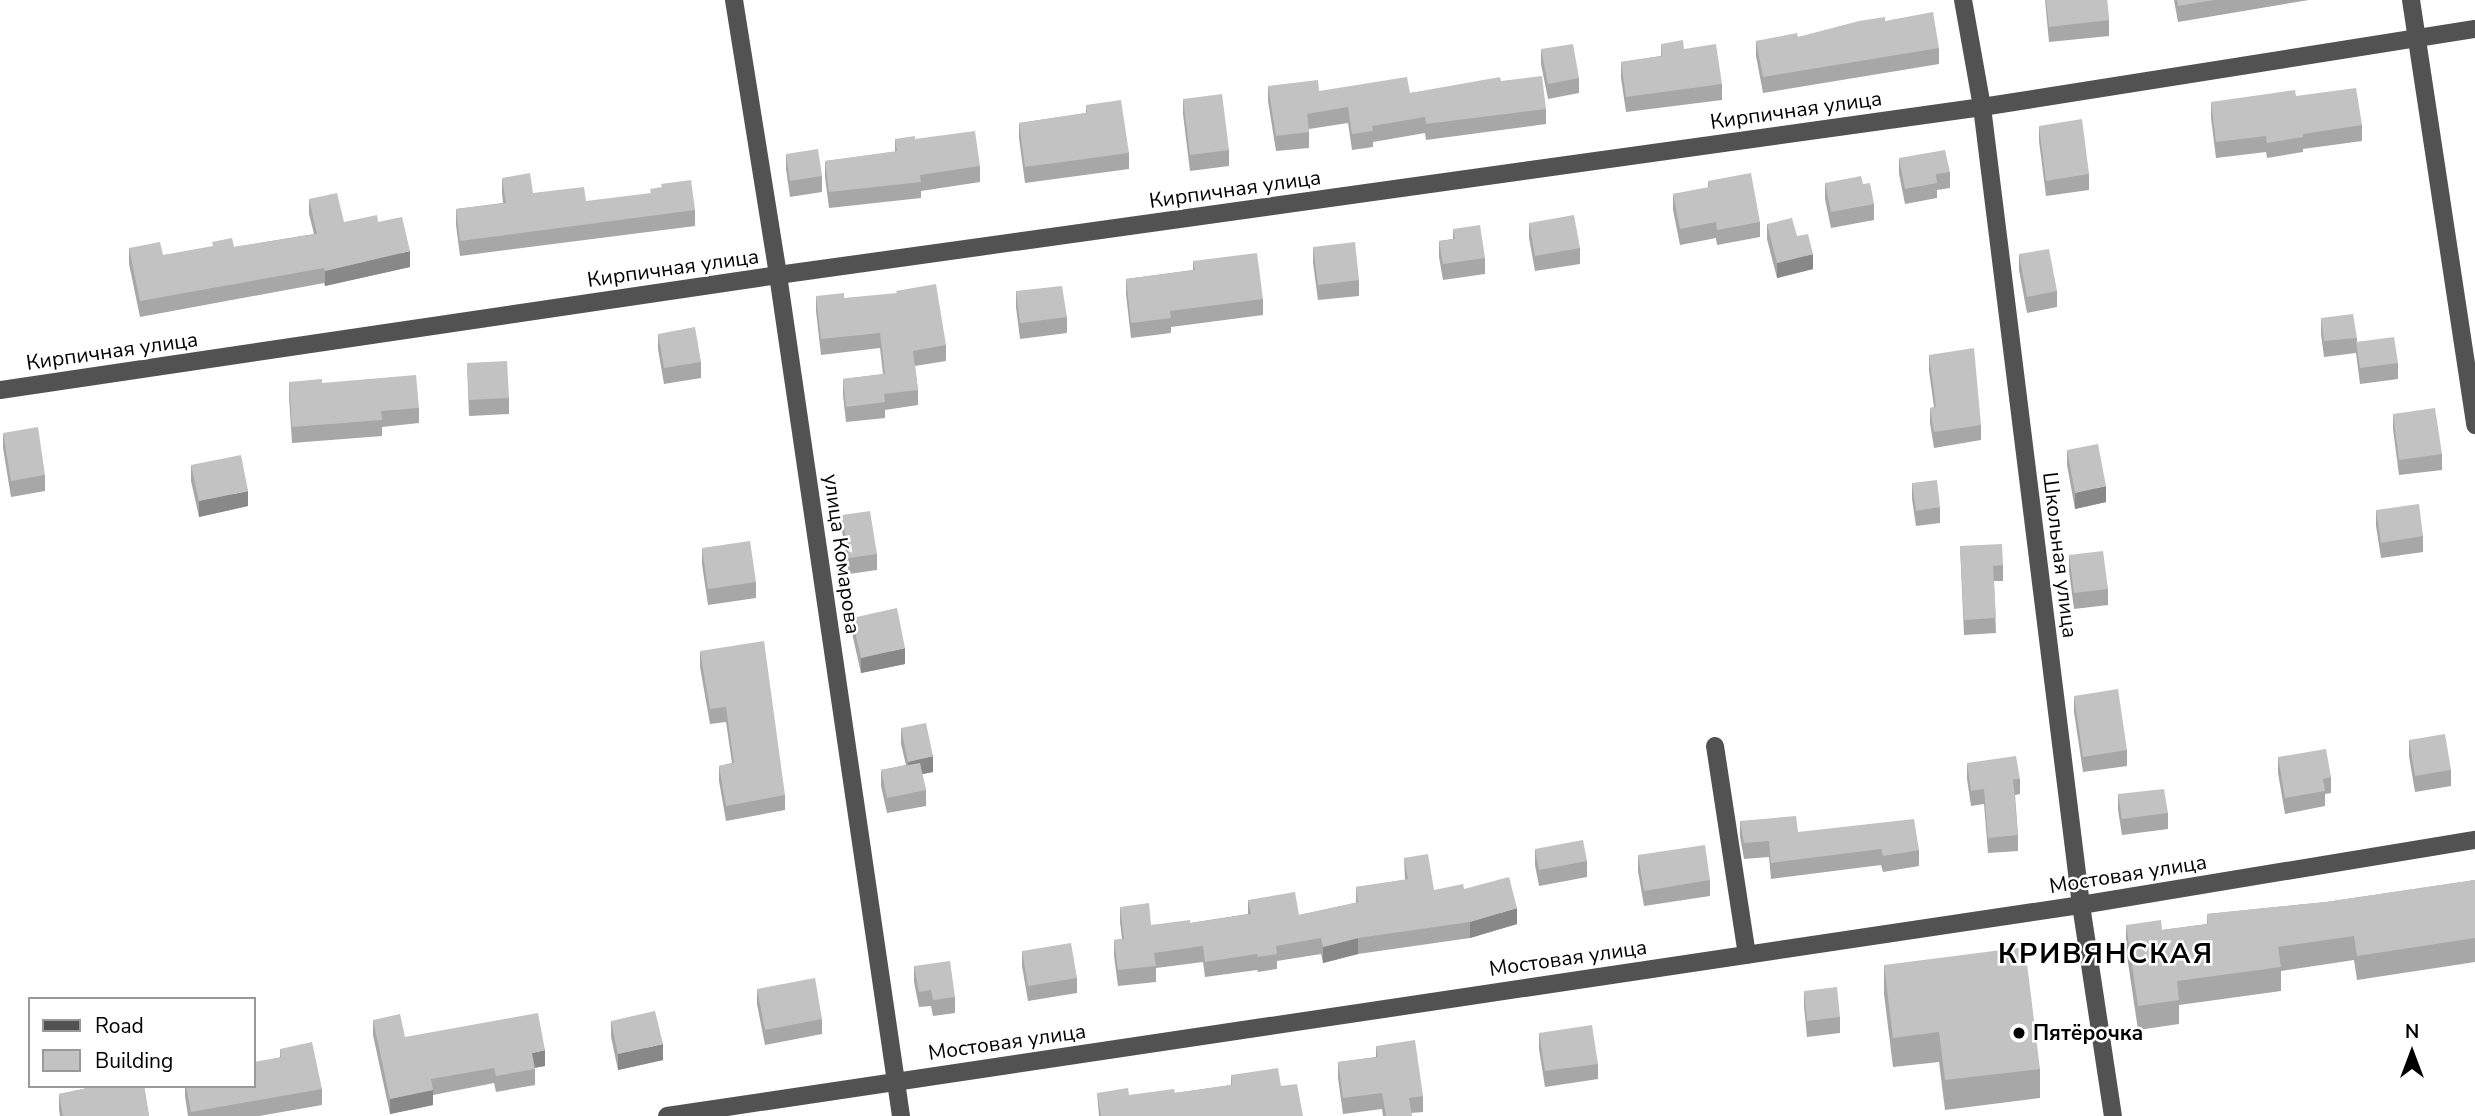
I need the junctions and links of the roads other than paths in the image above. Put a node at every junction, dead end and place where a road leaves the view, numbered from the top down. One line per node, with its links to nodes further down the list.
1 (734, 0): 7 (street, улица Комарова)
2 (1963, 0): 6 (street, Школьная улица)
3 (2411, 0): 5 (street)
4 (2475, 29): 5 (street, Кирпичная улица)
5 (2416, 39): 6 (street, Кирпичная улица); 9 (street)
6 (1982, 107): 7 (street, Кирпичная улица); 12 (street, Школьная улица)
7 (778, 275): 8 (street, Кирпичная улица); 14 (street, улица Комарова)
8 (0, 390)
9 (2475, 425)
10 (1715, 746): 13 (street)
11 (2475, 841): 12 (street, Мостовая улица)
12 (2081, 905): 13 (street, Мостовая улица); 17 (street, Школьная улица)
13 (1747, 955): 14 (street, Мостовая улица)
14 (896, 1081): 15 (street, Мостовая улица); 16 (street, улица Комарова)
15 (667, 1116)
16 (901, 1116)
17 (2113, 1116)

